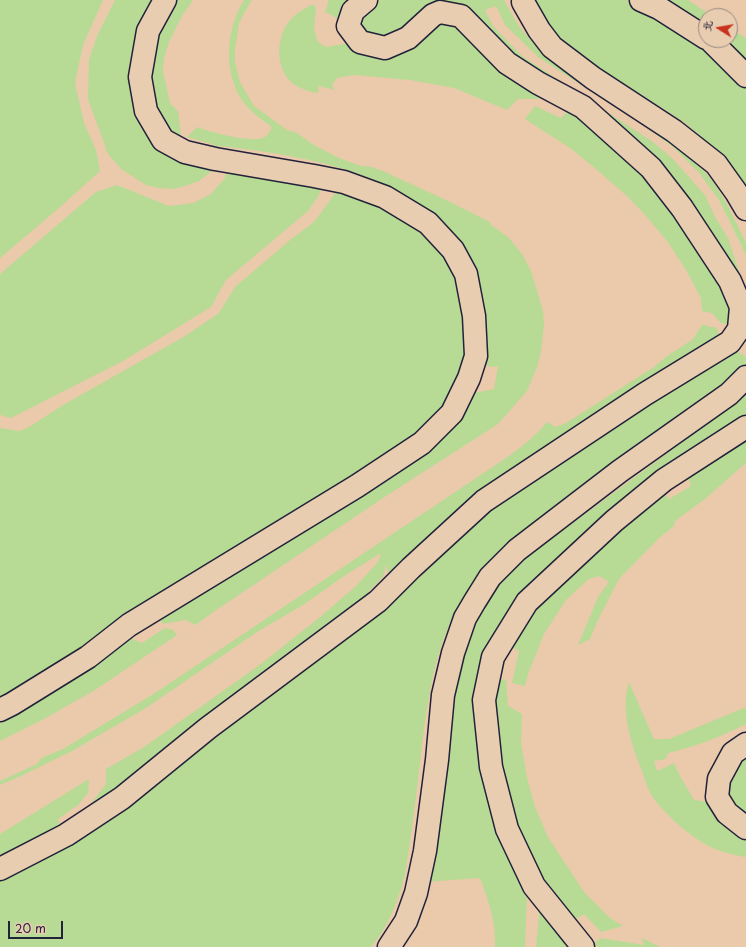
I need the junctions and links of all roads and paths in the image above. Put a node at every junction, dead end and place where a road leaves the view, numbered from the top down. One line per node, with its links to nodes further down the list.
1 (166, 0): 11 (street)
2 (366, 0): 14 (street)
3 (641, 0): 5 (street)
4 (523, 2): 8 (street)
5 (698, 33)
6 (718, 48): 7 (street)
7 (746, 76)
8 (746, 209)
9 (746, 377): 15 (street)
10 (746, 427): 16 (street)
11 (0, 710)
12 (746, 744): 13 (street)
13 (746, 828)
14 (0, 870)
15 (388, 947)
16 (583, 947)

